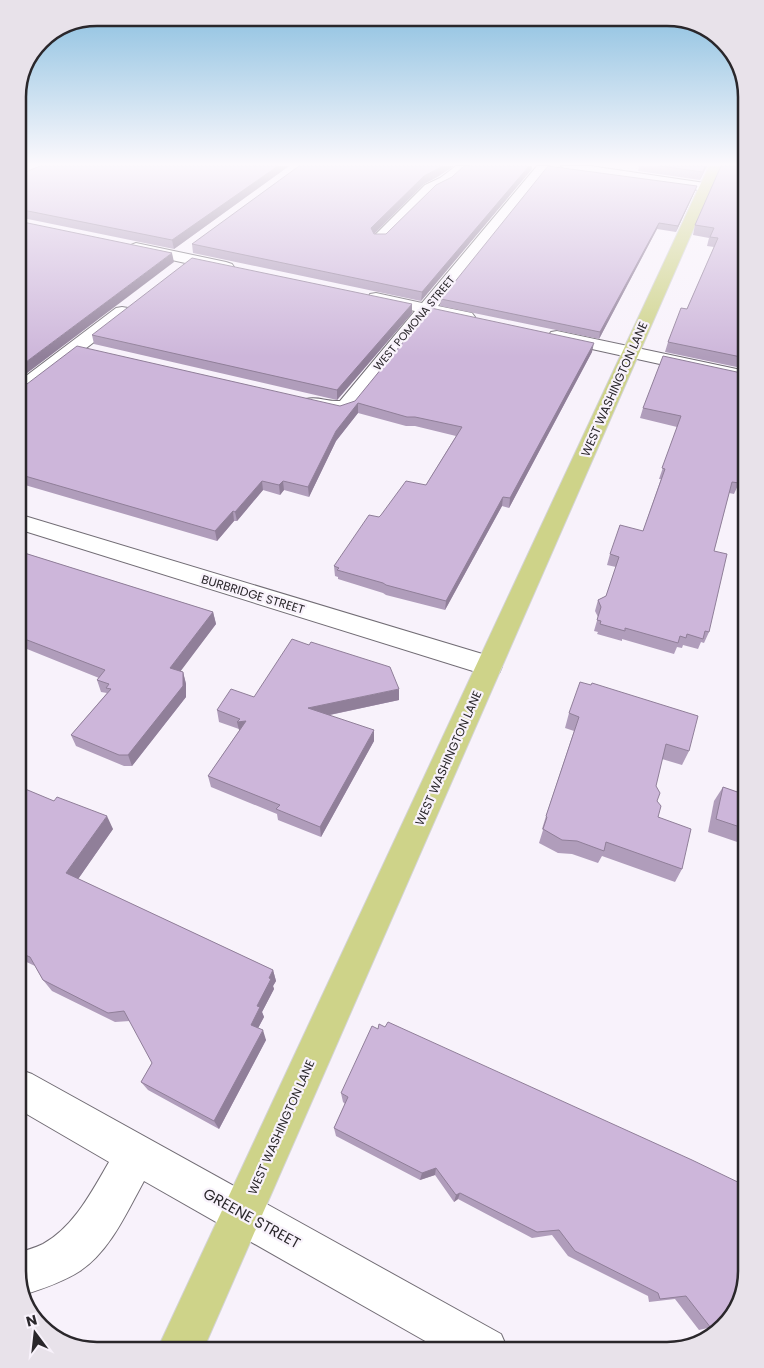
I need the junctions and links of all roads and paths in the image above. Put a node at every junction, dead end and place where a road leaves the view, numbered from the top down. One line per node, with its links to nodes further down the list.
1 (388, 230): 4 (street)
2 (491, 230): 11 (street, WEST POMONA STREET)
3 (686, 230): 15 (main road, WEST WASHINGTON LANE)
4 (380, 238)
5 (120, 244): 6 (street)
6 (186, 254): 7 (street); 8 (street)
7 (238, 269)
8 (170, 275)
9 (360, 295): 11 (street)
10 (139, 299): 14 (street)
11 (426, 309): 12 (street); 19 (street, WEST POMONA STREET)
12 (484, 321)
13 (542, 333): 15 (street)
14 (76, 347): 16 (street); 18 (street)
15 (631, 352): 17 (street); 21 (main road, WEST WASHINGTON LANE)
16 (101, 353)
17 (738, 374)
18 (26, 385)
19 (293, 398)
20 (26, 523): 21 (street, BURBRIDGE STREET)
21 (489, 666): 24 (main road, WEST WASHINGTON LANE)
22 (26, 1093): 23 (street, GREENE STREET)
23 (136, 1155): 24 (street, GREENE STREET); 25 (street)
24 (242, 1213): 26 (main road, WEST WASHINGTON LANE); 27 (street, GREENE STREET)
25 (26, 1272)
26 (184, 1342)
27 (471, 1342)

